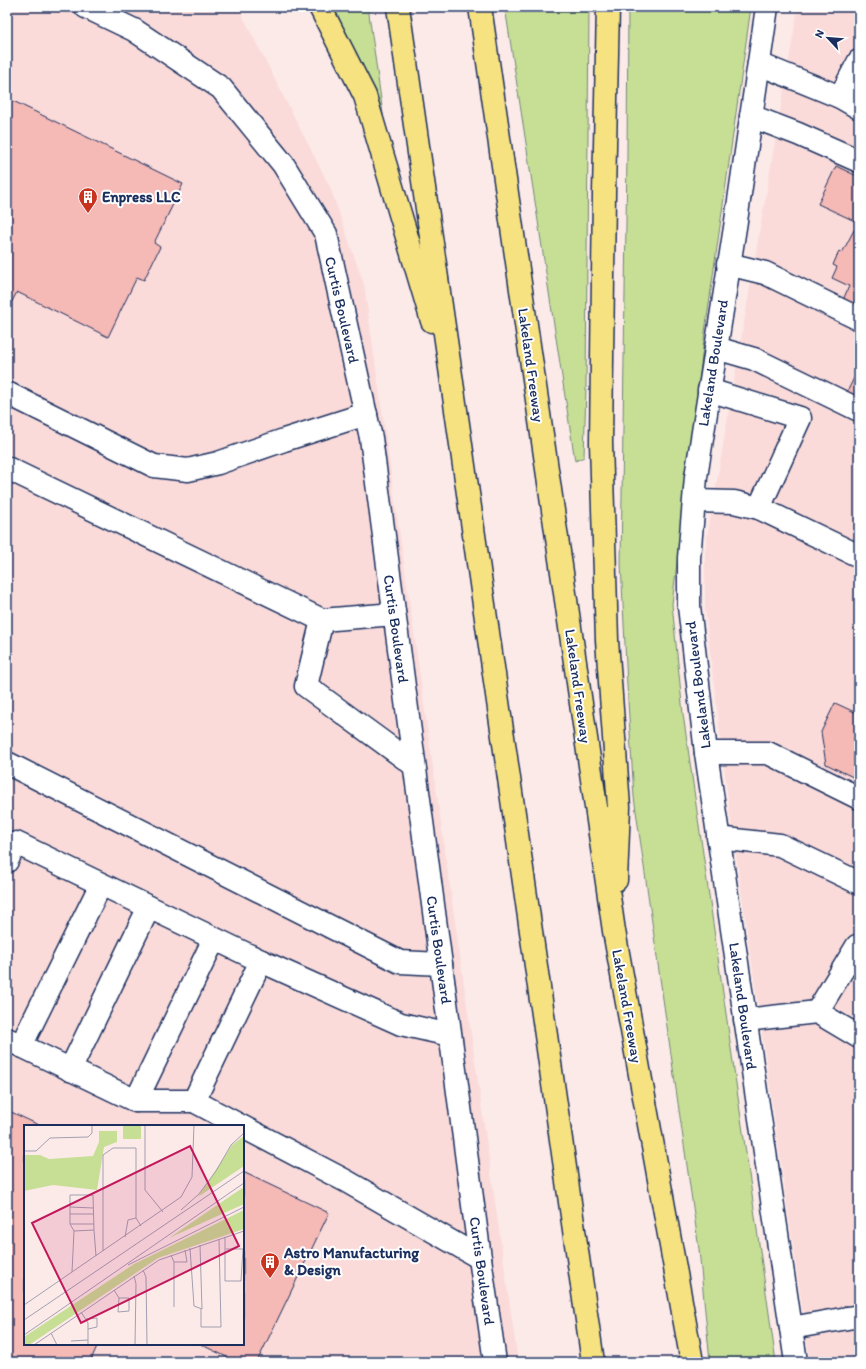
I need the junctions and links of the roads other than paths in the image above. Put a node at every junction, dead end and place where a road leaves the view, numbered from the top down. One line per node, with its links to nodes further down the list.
1 (86, 7): 20 (street, Curtis Boulevard)
2 (320, 7): 18 (highway)
3 (398, 7): 18 (highway)
4 (480, 7): 36 (highway, Lakeland Freeway)
5 (608, 7): 36 (highway)
6 (767, 7): 8 (street, Lakeland Boulevard)
7 (859, 61): 9 (street)
8 (759, 64): 9 (street); 11 (street, Lakeland Boulevard)
9 (840, 97): 10 (street)
10 (859, 108)
11 (751, 116): 12 (street); 13 (street, Lakeland Boulevard)
12 (859, 161)
13 (728, 264): 14 (street); 15 (street, Lakeland Boulevard)
14 (859, 319)
15 (716, 348): 16 (street, Lakeland Boulevard); 19 (street)
16 (709, 390): 22 (street, Lakeland Boulevard); 23 (street)
17 (7, 393): 20 (street)
18 (453, 393): 55 (highway)
19 (859, 410)
20 (366, 414): 25 (street, Curtis Boulevard)
21 (7, 468): 26 (street)
22 (694, 500): 23 (street); 27 (street, Lakeland Boulevard)
23 (759, 508): 24 (street)
24 (859, 556)
25 (394, 614): 26 (street); 29 (street, Curtis Boulevard)
26 (322, 620): 29 (street)
27 (706, 753): 30 (street); 31 (street, Lakeland Boulevard)
28 (7, 763): 40 (street)
29 (414, 764): 40 (street, Curtis Boulevard)
30 (859, 798)
31 (718, 838): 33 (street); 42 (street, Lakeland Boulevard)
32 (7, 861): 34 (street)
33 (859, 883)
34 (101, 884): 35 (street); 45 (street)
35 (149, 907): 37 (street); 46 (street)
36 (614, 931): 56 (highway, Lakeland Freeway)
37 (214, 939): 39 (street); 47 (street)
38 (859, 946): 41 (street)
39 (261, 961): 43 (street); 48 (street)
40 (441, 964): 43 (street, Curtis Boulevard)
41 (817, 1012): 42 (street); 44 (street)
42 (745, 1020): 53 (street, Lakeland Boulevard)
43 (450, 1035): 51 (street, Curtis Boulevard)
44 (859, 1037)
45 (14, 1043): 46 (street)
46 (70, 1070): 47 (street)
47 (136, 1101): 48 (street)
48 (194, 1102): 49 (street)
49 (240, 1125)
50 (244, 1127): 51 (street)
51 (480, 1258): 54 (street, Curtis Boulevard)
52 (859, 1314): 53 (street)
53 (791, 1328): 57 (street, Lakeland Boulevard)
54 (495, 1362)
55 (593, 1362)
56 (692, 1362)
57 (796, 1362)

